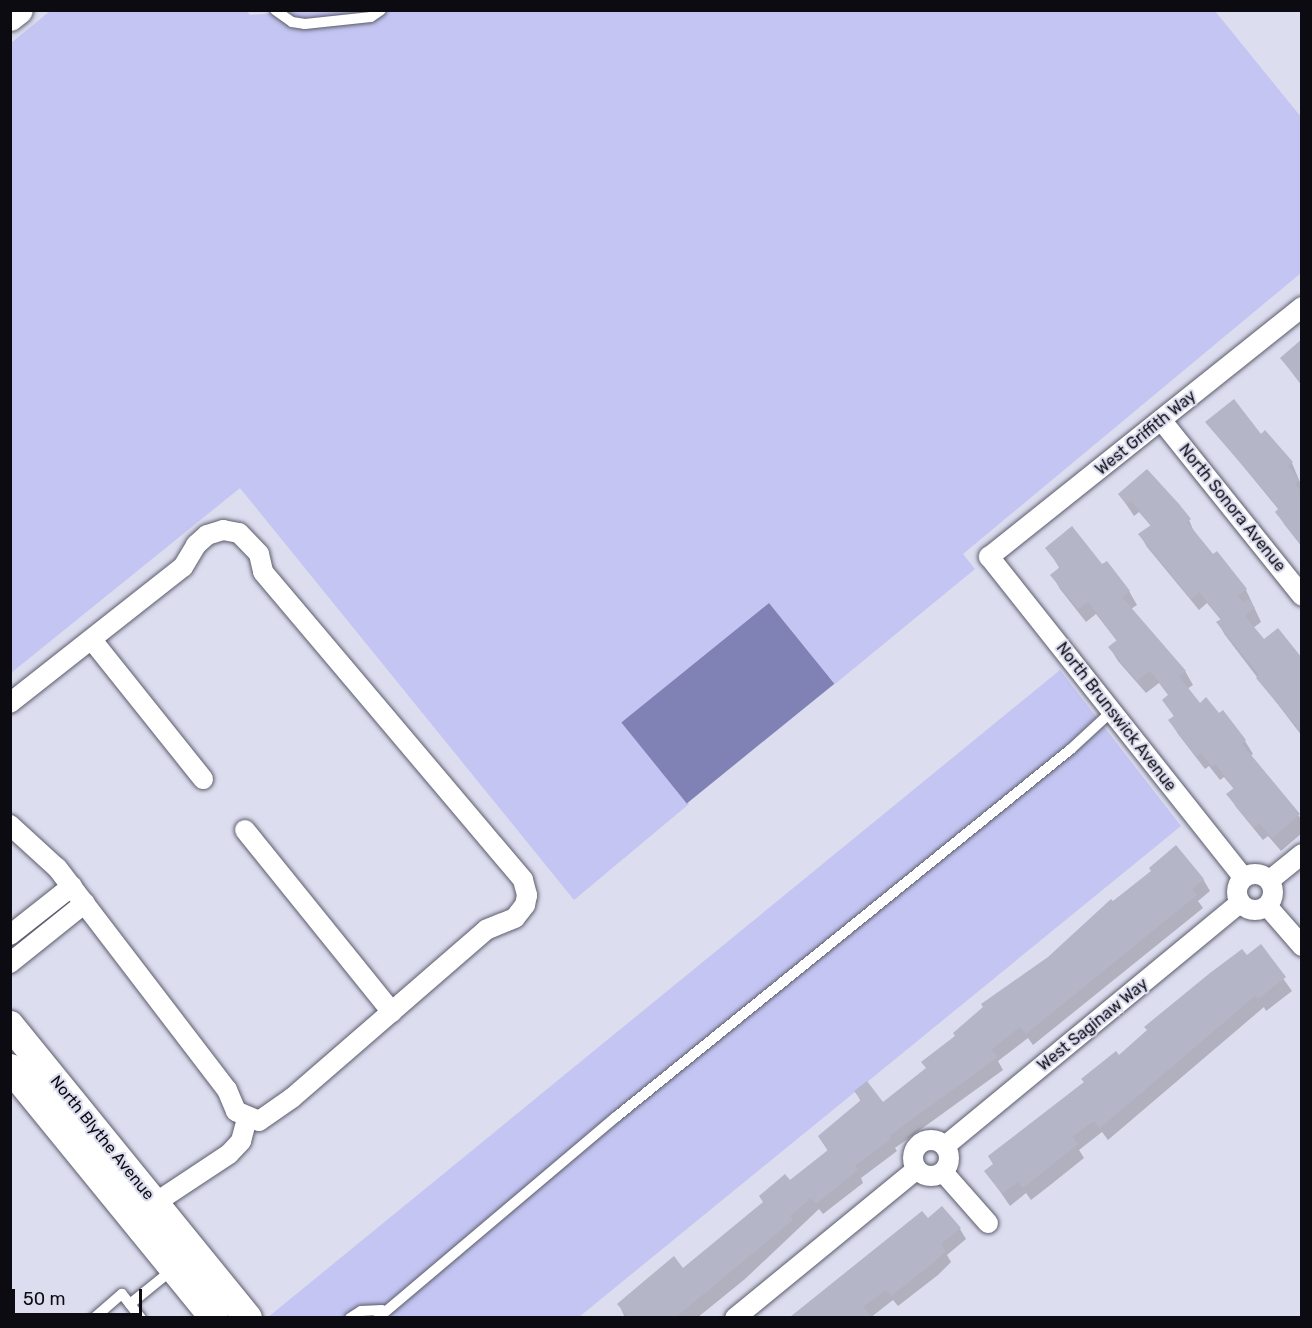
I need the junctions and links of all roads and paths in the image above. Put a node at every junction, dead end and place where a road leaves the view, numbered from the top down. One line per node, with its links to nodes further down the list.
1 (19, 10): 4 (street)
2 (275, 10): 3 (lane)
3 (381, 10)
4 (10, 17)
5 (1302, 307): 6 (street, West Griffith Way)
6 (1162, 421): 7 (street, West Griffith Way); 8 (street, North Sonora Avenue)
7 (989, 557): 11 (street, North Brunswick Avenue)
8 (1302, 596)
9 (92, 640): 10 (street); 12 (street); 26 (street)
10 (10, 703)
11 (1112, 711): 16 (street, North Brunswick Avenue); 37 (lane)
12 (203, 779)
13 (10, 825): 18 (street)
14 (245, 830): 26 (street)
15 (1302, 854): 17 (street)
16 (1244, 877): 17 (street); 20 (street)
17 (1270, 880): 21 (street)
18 (72, 886): 19 (street); 22 (street)
19 (85, 903): 23 (street); 29 (street)
20 (1240, 903): 21 (street); 30 (street, West Saginaw Way)
21 (1268, 907): 24 (street)
22 (16, 931): 23 (street)
23 (36, 942): 25 (street)
24 (1302, 946)
25 (10, 963)
26 (392, 1012): 29 (street)
27 (10, 1025): 33 (street, North Blythe Avenue)
28 (10, 1068): 35 (street, North Blythe Avenue)
29 (247, 1118): 33 (street)
30 (945, 1146): 31 (street); 32 (street)
31 (916, 1170): 32 (street); 43 (street)
32 (943, 1172): 34 (street)
33 (155, 1203): 35 (street, North Blythe Avenue)
34 (988, 1223)
35 (184, 1260): 36 (lane); 40 (street, North Blythe Avenue); 41 (street, North Blythe Avenue)
36 (130, 1304): 38 (lane); 39 (lane)
37 (380, 1314): 42 (lane)
38 (94, 1317)
39 (141, 1317)
40 (214, 1317)
41 (248, 1317)
42 (350, 1317)
43 (735, 1317)

